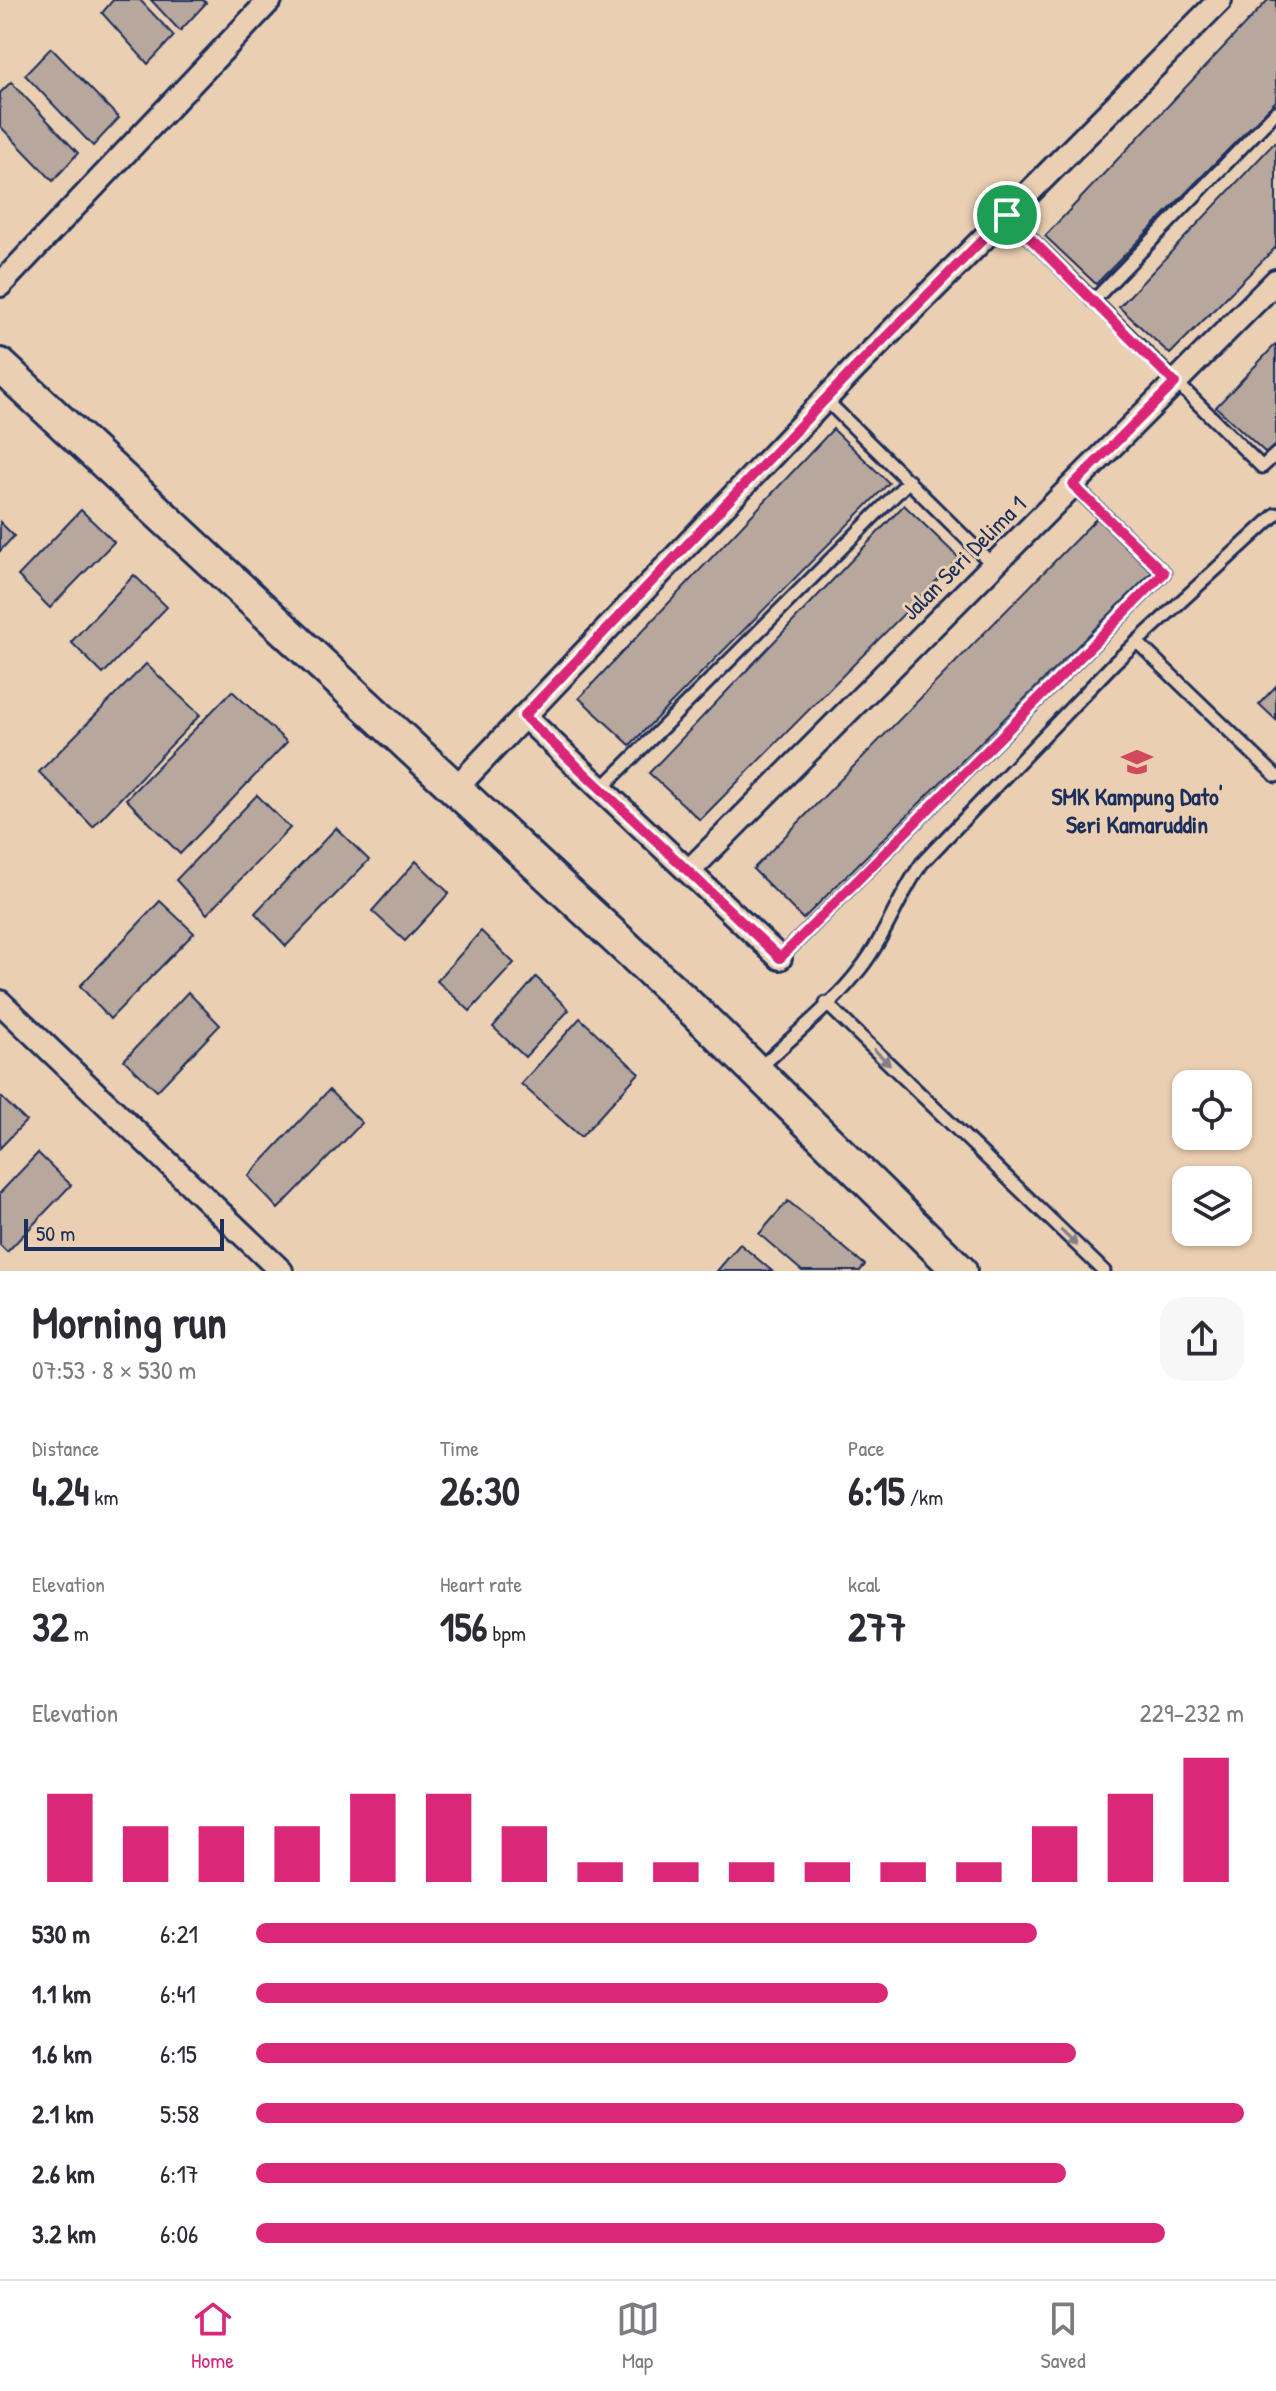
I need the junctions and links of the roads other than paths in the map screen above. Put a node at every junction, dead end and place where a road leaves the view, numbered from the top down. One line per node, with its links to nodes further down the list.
1 (270, 0): 6 (street)
2 (1220, 0): 4 (street)
3 (1276, 112): 7 (lane)
4 (1007, 215): 7 (lane); 10 (street)
5 (1276, 281): 9 (street, Jalan Seri Delima 1)
6 (0, 285)
7 (1093, 301): 9 (lane)
8 (5, 378): 19 (street)
9 (1175, 383): 11 (lane); 13 (street, Jalan Seri Delima 1)
10 (826, 400): 12 (lane); 17 (street)
11 (1276, 454)
12 (909, 481): 15 (lane); 20 (lane)
13 (1073, 485): 15 (street, Jalan Seri Delima 1); 22 (lane)
14 (1276, 514): 16 (lane)
15 (993, 565): 21 (street, Jalan Seri Delima 1)
16 (1137, 642): 18 (lane); 24 (lane)
17 (524, 716): 19 (street); 20 (street)
18 (1276, 776)
19 (455, 789): 25 (street)
20 (601, 789): 21 (street)
21 (689, 871): 22 (street)
22 (780, 958)
23 (0, 1002): 27 (street)
24 (826, 1003): 25 (lane); 28 (lane, one-way to 28)
25 (756, 1072): 26 (street)
26 (948, 1267)
27 (281, 1271)
28 (1104, 1271)

